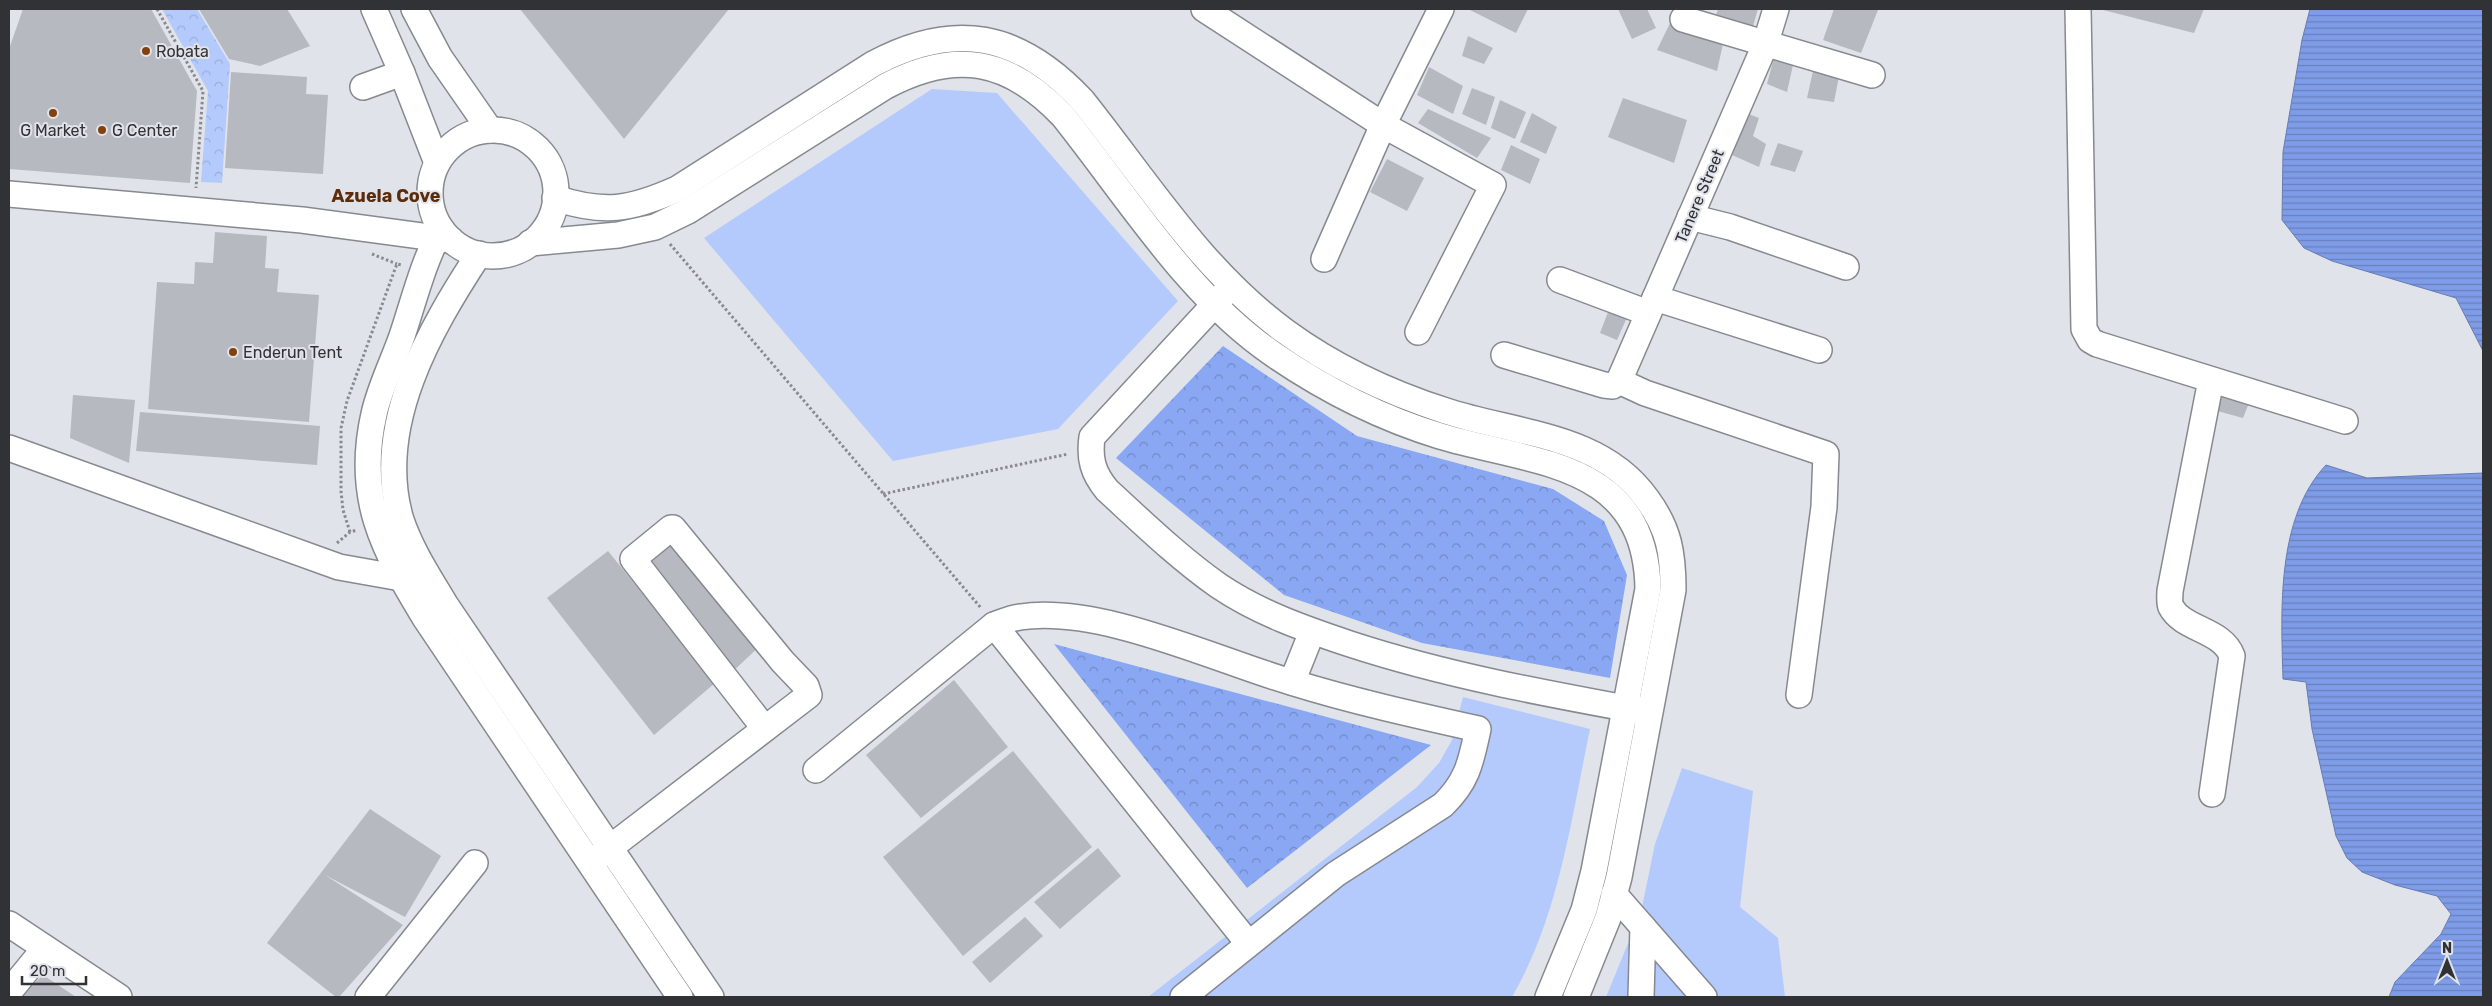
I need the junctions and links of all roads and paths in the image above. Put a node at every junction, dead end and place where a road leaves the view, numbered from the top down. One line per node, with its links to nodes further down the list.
1 (158, 9): 18 (path)
2 (374, 9): 10 (street)
3 (414, 9): 14 (street)
4 (1204, 9): 13 (street)
5 (1442, 9): 13 (street)
6 (1776, 9): 9 (street, Tanere Street)
7 (2078, 9): 35 (street)
8 (1683, 19): 9 (street)
9 (1764, 45): 11 (street); 19 (street, Tanere Street)
10 (402, 73): 12 (street); 15 (street)
11 (1872, 76)
12 (363, 87)
13 (1383, 125): 26 (street); 32 (street)
14 (490, 130): 15 (street); 17 (street)
15 (437, 163): 22 (street)
16 (9, 194): 18 (street)
17 (556, 198): 20 (street); 24 (street)
18 (194, 211): 22 (street)
19 (1690, 217): 27 (street); 31 (street, Tanere Street)
20 (1177, 222): 23 (street); 29 (street)
21 (655, 226): 23 (street); 24 (street); 40 (path)
22 (443, 236): 25 (street); 41 (street)
23 (1156, 237): 30 (street)
24 (530, 243): 25 (street)
25 (480, 254): 43 (street)
26 (1324, 259)
27 (1846, 267)
28 (1560, 280): 31 (street)
29 (1232, 286): 30 (street); 50 (street)
30 (1214, 304): 39 (street); 49 (street)
31 (1652, 306): 33 (street); 36 (street, Tanere Street)
32 (1418, 332)
33 (1819, 350)
34 (1504, 356): 36 (street)
35 (2211, 380): 37 (street); 53 (street)
36 (1619, 381): 48 (street)
37 (2345, 421)
38 (9, 448): 42 (street)
39 (1091, 449): 40 (path); 46 (street)
40 (883, 494): 45 (path)
41 (376, 526): 42 (path); 44 (street)
42 (324, 562): 44 (street)
43 (423, 566): 44 (street); 54 (street)
44 (401, 578): 56 (street)
45 (994, 625): 47 (street); 52 (street); 60 (street)
46 (1312, 632): 47 (street); 49 (street)
47 (1292, 682): 60 (street)
48 (1799, 695)
49 (1626, 708): 50 (street); 68 (street)
50 (1651, 712): 57 (street)
51 (765, 729): 51 (street); 54 (street)
52 (816, 770)
53 (2212, 794)
54 (611, 849): 56 (street); 66 (street)
55 (475, 863): 64 (street)
56 (590, 863): 65 (street)
57 (1614, 894): 59 (street); 69 (street)
58 (9, 924): 61 (street)
59 (1643, 927): 70 (street); 71 (street)
60 (1248, 943): 67 (street)
61 (45, 948): 62 (street); 63 (street)
62 (9, 992)
63 (120, 997)
64 (368, 997)
65 (680, 997)
66 (712, 997)
67 (1183, 997)
68 (1548, 997)
69 (1576, 997)
70 (1641, 997)
71 (1704, 997)

